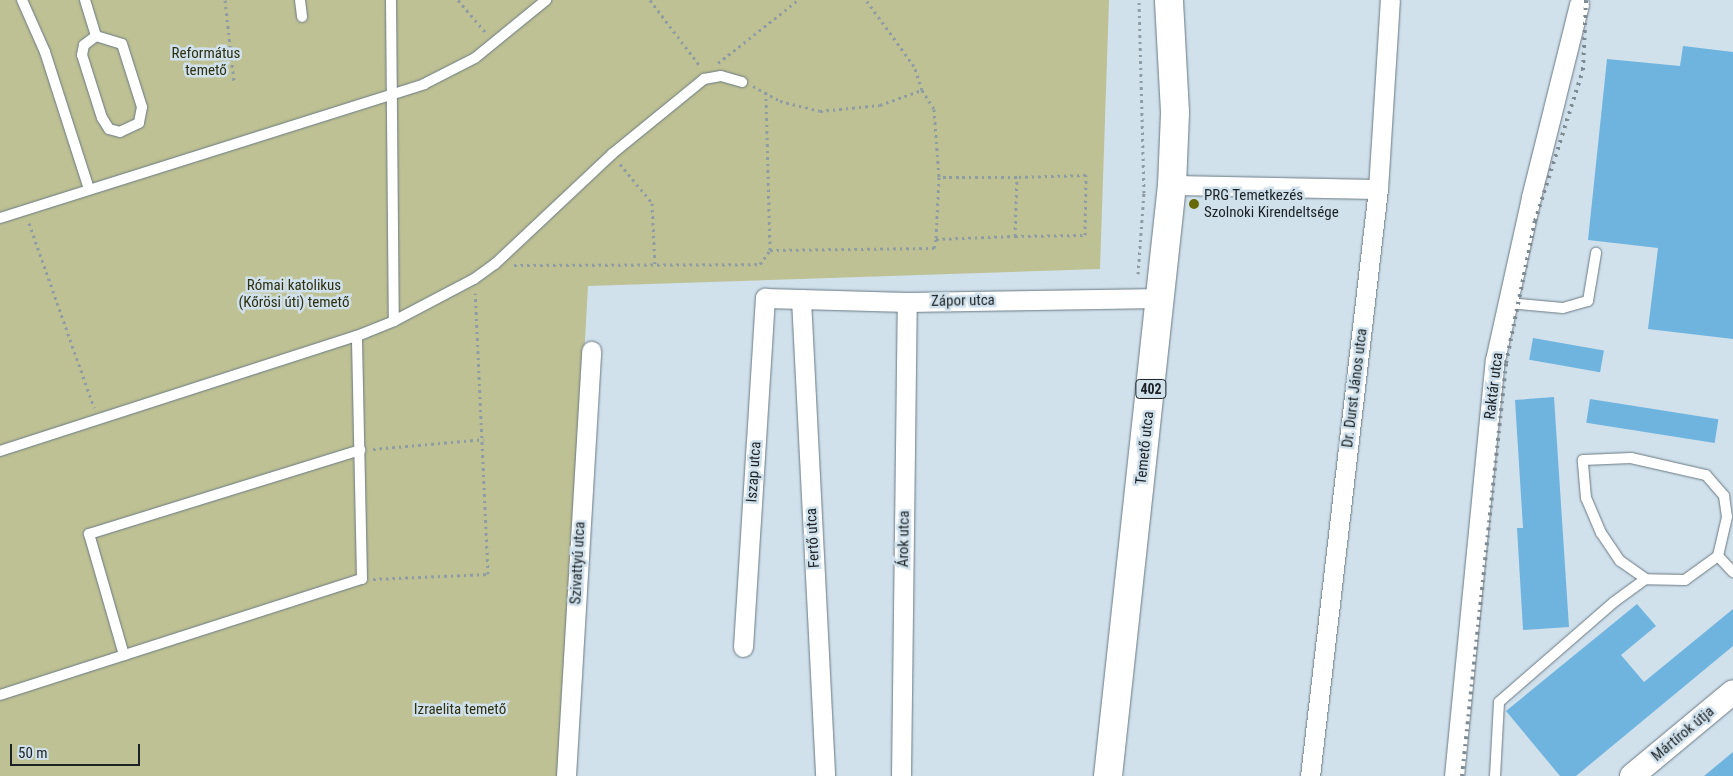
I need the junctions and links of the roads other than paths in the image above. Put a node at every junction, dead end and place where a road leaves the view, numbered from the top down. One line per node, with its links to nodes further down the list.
1 (22, 0): 14 (lane)
2 (85, 0): 10 (lane)
3 (300, 0): 9 (lane)
4 (391, 0): 12 (lane)
5 (546, 0): 12 (lane)
6 (1169, 0): 13 (main road, Temető utca / 402)
7 (1390, 0): 15 (street, Dr. Durst János utca)
8 (1580, 4): 22 (street, Raktár utca)
9 (302, 17)
10 (96, 36): 10 (lane)
11 (742, 82): 23 (lane)
12 (392, 95): 14 (lane); 23 (lane)
13 (1172, 185): 15 (street); 19 (main road, Temető utca / 402)
14 (89, 189): 16 (lane)
15 (1378, 189): 39 (street, Dr. Durst János utca)
16 (0, 218)
17 (1596, 254): 22 (lane)
18 (765, 298): 20 (street, Zápor utca); 31 (street, Iszap utca)
19 (1149, 298): 21 (street, Zápor utca); 38 (main road, Temető utca / 402)
20 (801, 300): 21 (street, Zápor utca); 36 (street, Fertő utca)
21 (907, 302): 37 (street, Árok utca)
22 (1508, 303): 40 (street, Raktár utca)
23 (394, 321): 24 (lane)
24 (357, 336): 26 (lane); 27 (lane)
25 (591, 351): 35 (street, Szivattyú utca)
26 (360, 450): 32 (lane); 32 (lane)
27 (0, 451)
28 (1718, 556): 29 (lane); 30 (lane); 30 (lane)
29 (1733, 572)
30 (1646, 579): 41 (lane)
31 (743, 647)
32 (124, 655): 34 (lane)
33 (1733, 692): 42 (street, Mártírok útja)
34 (0, 695)
35 (566, 776)
36 (825, 776)
37 (901, 776)
38 (1108, 776)
39 (1310, 776)
40 (1454, 776)
41 (1495, 776)
42 (1632, 776)

